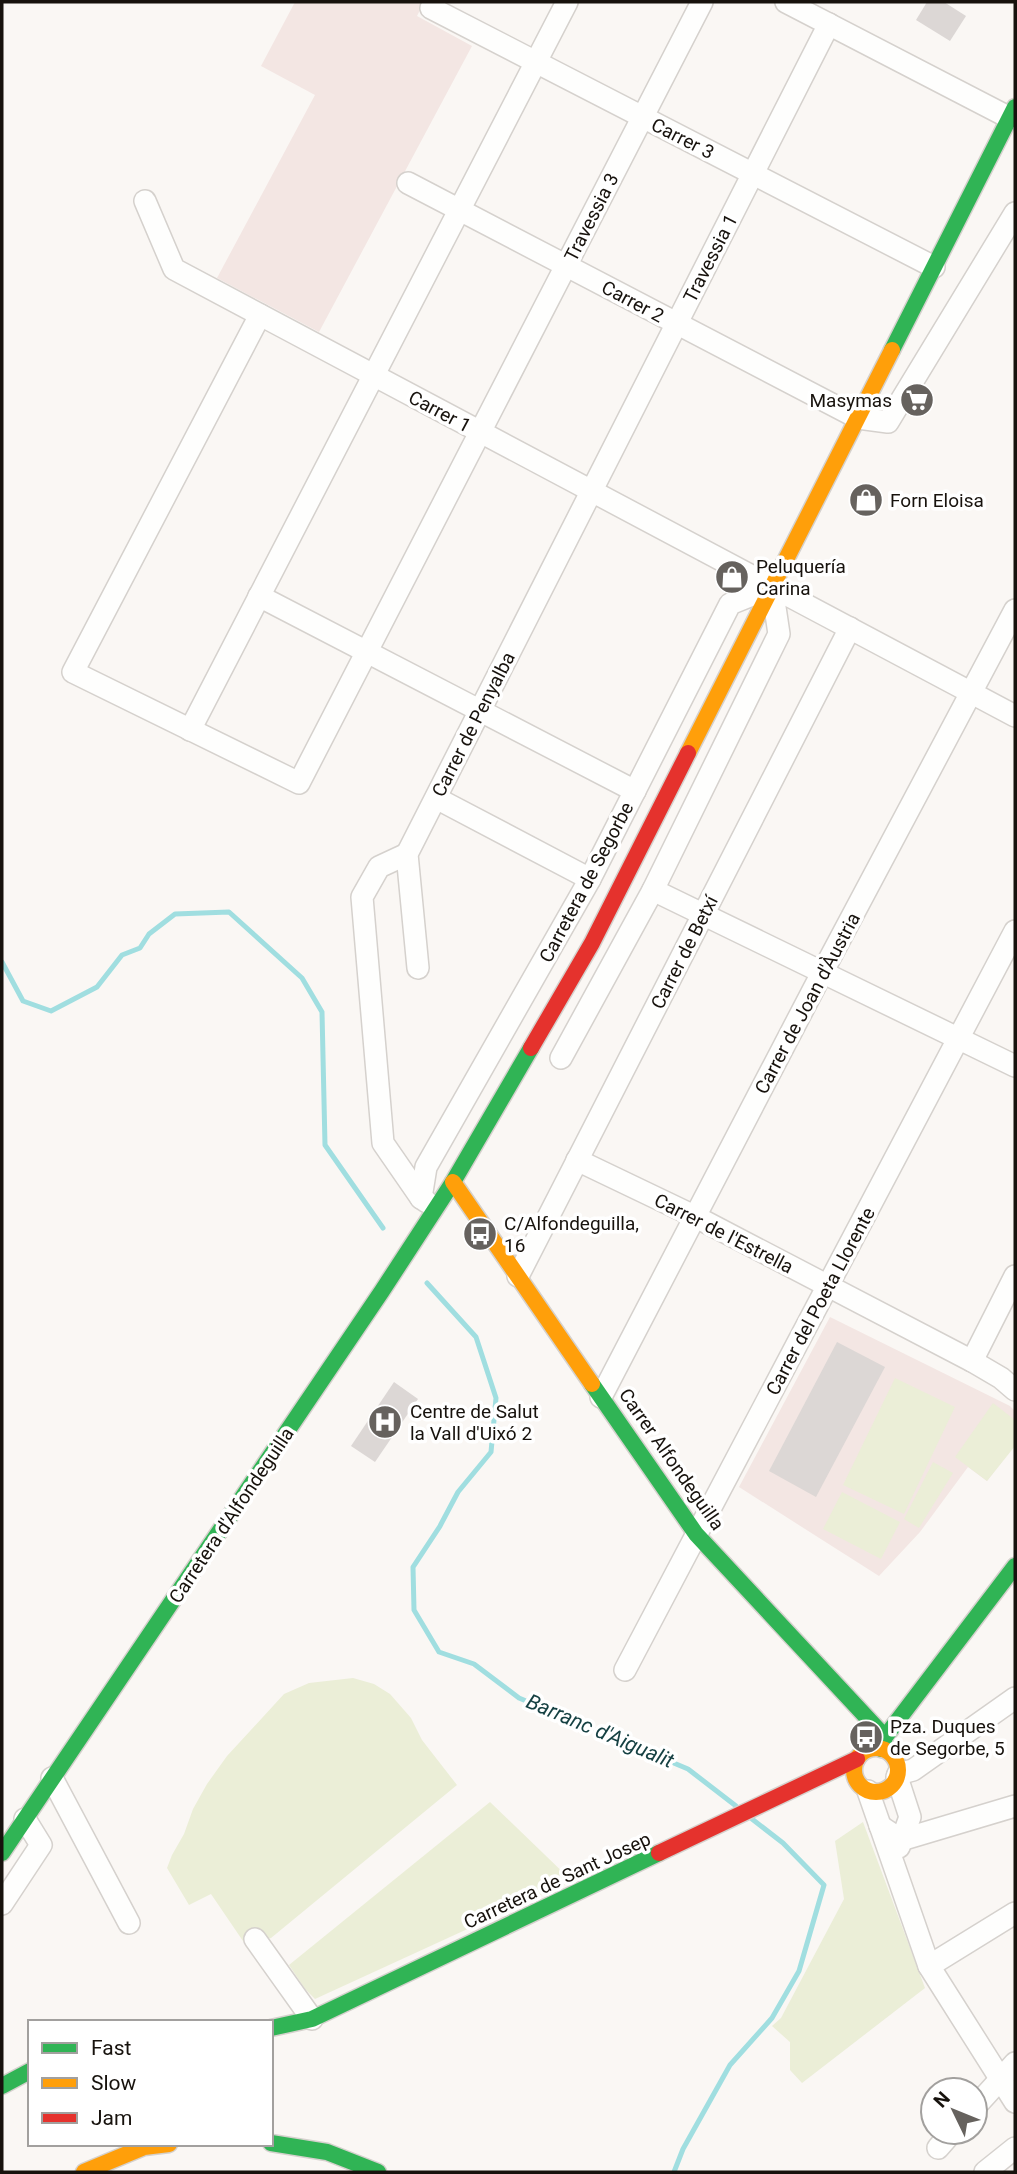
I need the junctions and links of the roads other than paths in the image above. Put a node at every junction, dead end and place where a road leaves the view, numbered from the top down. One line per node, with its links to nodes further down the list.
1 (567, 2): 6 (street)
2 (702, 2): 8 (street, Travessia 3)
3 (786, 2): 5 (street)
4 (433, 5): 6 (street, Carrer 3)
5 (829, 24): 7 (street); 9 (street, Travessia 1)
6 (526, 57): 8 (street, Carrer 3); 12 (street)
7 (1013, 112): 15 (street, Carretera de Segorbe)
8 (643, 117): 9 (street, Carrer 3); 14 (street, Travessia 3)
9 (753, 174): 15 (street, Carrer 3); 17 (street, Travessia 1)
10 (408, 183): 12 (street, Carrer 2)
11 (145, 201): 16 (street, Carrer 1)
12 (459, 210): 14 (street, Carrer 2); 18 (street)
13 (1015, 213): 19 (street)
14 (566, 266): 17 (street, Carrer 2); 20 (street, Travessia 3)
15 (934, 267): 19 (street, Carretera de Segorbe)
16 (260, 315): 18 (street, Carrer 1); 30 (street)
17 (677, 324): 19 (street, Carrer 2); 21 (street, Travessia 1)
18 (373, 376): 20 (street, Carrer 1); 23 (street)
19 (858, 418): 22 (street, Carretera de Segorbe)
20 (480, 432): 21 (street, Carrer 1); 26 (street, Travessia 3)
21 (592, 491): 22 (street, Carrer 1); 28 (street, Carrer de Penyalba)
22 (772, 587): 25 (street, Carrer 1); 31 (street, Carretera de Segorbe); 35 (street); 44 (street, Carretera de Segorbe)
23 (260, 596): 26 (street); 30 (street)
24 (1015, 610): 27 (street, Carrer de Joan d'Àustria)
25 (850, 628): 27 (street, Carrer 1); 36 (street, Carrer de Betxí)
26 (367, 652): 28 (street); 30 (street, Travessia 3)
27 (972, 693): 29 (street, Carrer 1); 39 (street, Carrer de Joan d'Àustria)
28 (480, 710): 31 (street); 32 (street, Carrer de Penyalba)
29 (1015, 716)
30 (191, 730)
31 (635, 791): 34 (street, Carretera de Segorbe)
32 (436, 798): 33 (street, Carrer de Penyalba); 34 (street)
33 (407, 854): 38 (street); 45 (street)
34 (590, 879): 45 (street, Carretera de Segorbe)
35 (653, 890): 36 (street); 41 (street)
36 (703, 914): 39 (street); 43 (street, Carrer de Betxí)
37 (1015, 931): 40 (street, Carrer del Poeta Llorente)
38 (418, 968)
39 (822, 972): 40 (street); 46 (street, Carrer de Joan d'Àustria)
40 (959, 1039): 42 (street); 49 (street, Carrer del Poeta Llorente)
41 (561, 1058)
42 (1015, 1066)
43 (577, 1160): 46 (street, Carrer de l'Estrella); 47 (street, Carrer de Betxí)
44 (453, 1182): 45 (street, Carretera de Segorbe); 47 (street, Carrer Alfondeguilla)
45 (429, 1204): 60 (street, Carretera d'Alfondeguilla)
46 (696, 1217): 49 (street, Carrer de l'Estrella); 52 (street, Carrer de Joan d'Àustria)
47 (518, 1276): 52 (street, Carrer Alfondeguilla)
48 (1015, 1276): 50 (street)
49 (828, 1286): 50 (street, Carrer de l'Estrella); 53 (street, Carrer del Poeta Llorente)
50 (972, 1362): 51 (street, Carrer de l'Estrella)
51 (1015, 1390)
52 (601, 1397): 53 (street, Carrer Alfondeguilla)
53 (696, 1534): 55 (street, Carrer del Poeta Llorente); 57 (street, Carrer Alfondeguilla)
54 (1015, 1566): 57 (street)
55 (625, 1670)
56 (1015, 1698): 59 (street)
57 (883, 1743): 58 (street); 59 (street)
58 (857, 1759): 61 (street); 73 (street, Carretera de Sant Josep)
59 (897, 1775): 61 (street); 65 (street)
60 (52, 1778): 63 (street, Carretera d'Alfondeguilla); 70 (street)
61 (868, 1791): 64 (street)
62 (1015, 1806): 65 (street)
63 (25, 1819): 66 (street, Carretera d'Alfondeguilla); 68 (street)
64 (880, 1826): 65 (street); 67 (street)
65 (901, 1840): 67 (street)
66 (2, 1853)
67 (893, 1862): 72 (street)
68 (2, 1903)
69 (1015, 1913): 72 (street)
70 (129, 1923)
71 (255, 1939): 73 (street)
72 (929, 1966): 75 (street)
73 (312, 2019): 74 (street, Carretera de Sant Josep)
74 (273, 2028)
75 (1008, 2071): 78 (street); 79 (street)
76 (28, 2072): 77 (street)
77 (2, 2086)
78 (989, 2092)
79 (1015, 2102)
80 (273, 2143): 84 (street)
81 (152, 2146): 83 (street)
82 (1015, 2148): 85 (street)
83 (84, 2172)
84 (378, 2172)
85 (985, 2172)

